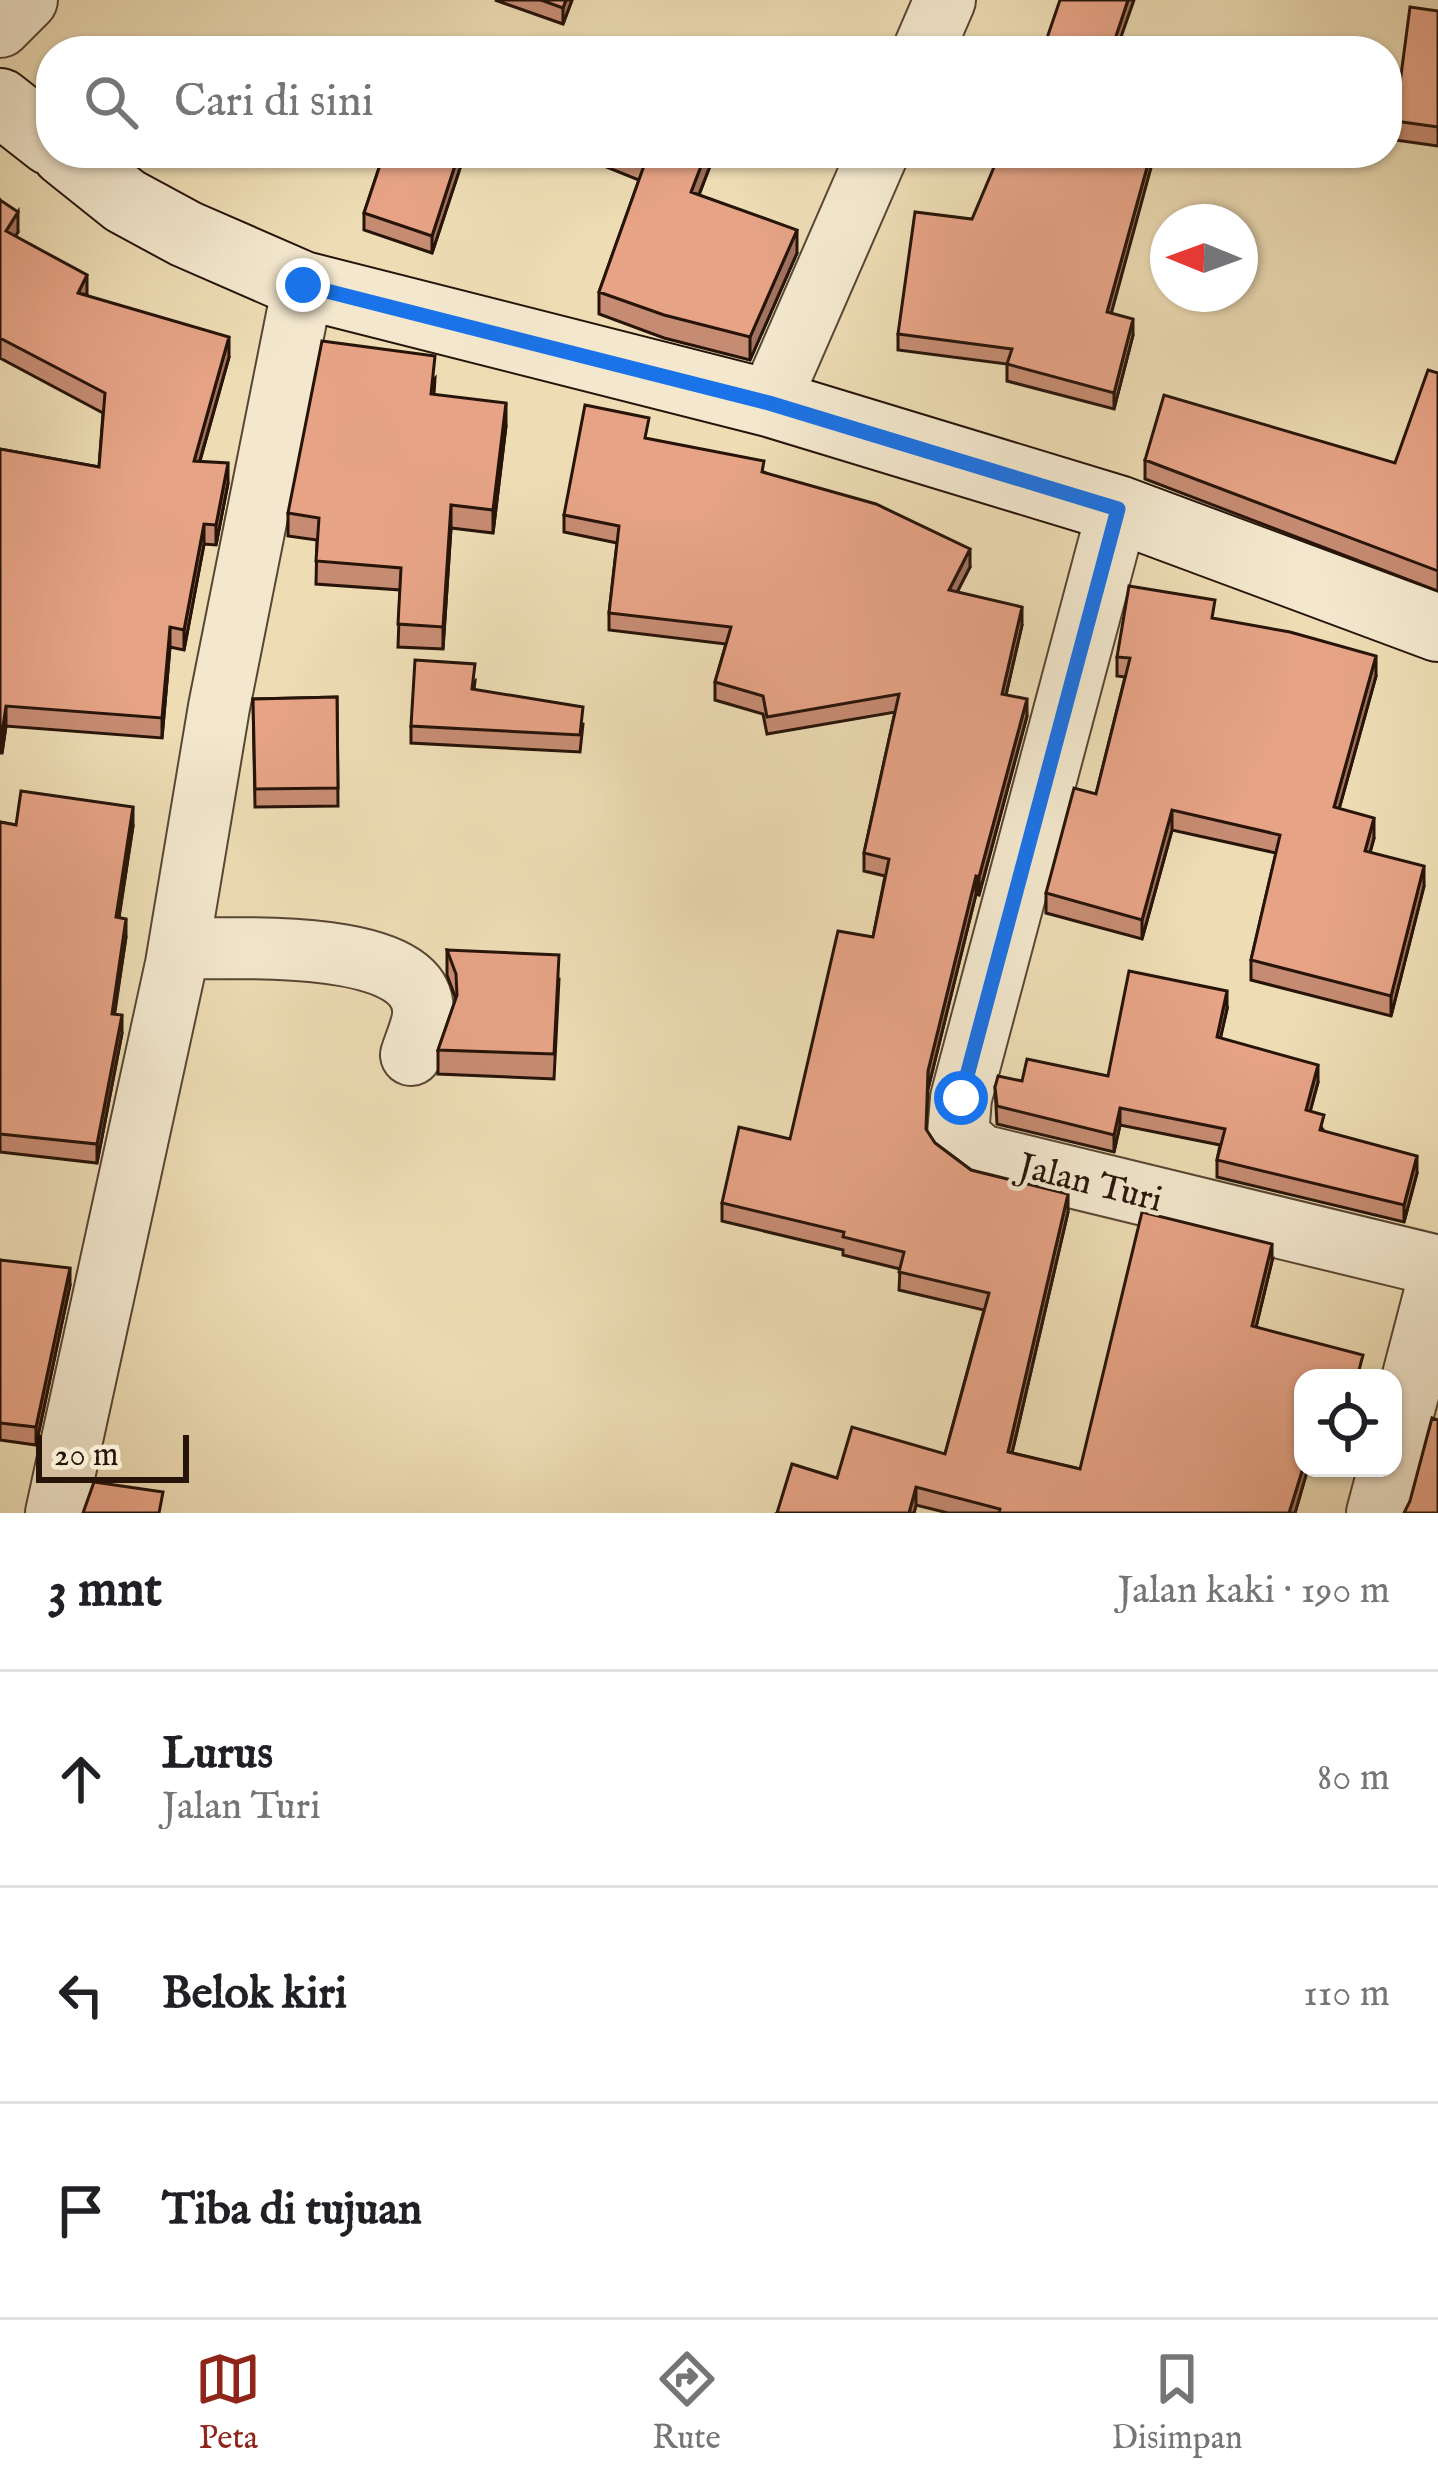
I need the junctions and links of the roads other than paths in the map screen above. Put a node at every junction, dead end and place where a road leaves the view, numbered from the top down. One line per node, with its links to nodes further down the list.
1 (27, 0): 3 (street)
2 (945, 0): 4 (street)
3 (0, 27)
4 (929, 36)
5 (0, 102): 6 (street)
6 (36, 130)
7 (83, 168): 9 (street)
8 (871, 168): 10 (street)
9 (303, 285): 10 (street); 13 (street)
10 (769, 403): 11 (street)
11 (1118, 509): 12 (street); 15 (street, Jalan Turi)
12 (1438, 628)
13 (179, 948): 14 (street); 19 (street)
14 (411, 1055)
15 (1438, 1266)
16 (1438, 1280): 17 (street)
17 (1402, 1418)
18 (1387, 1477): 20 (street)
19 (56, 1513)
20 (1377, 1513)

